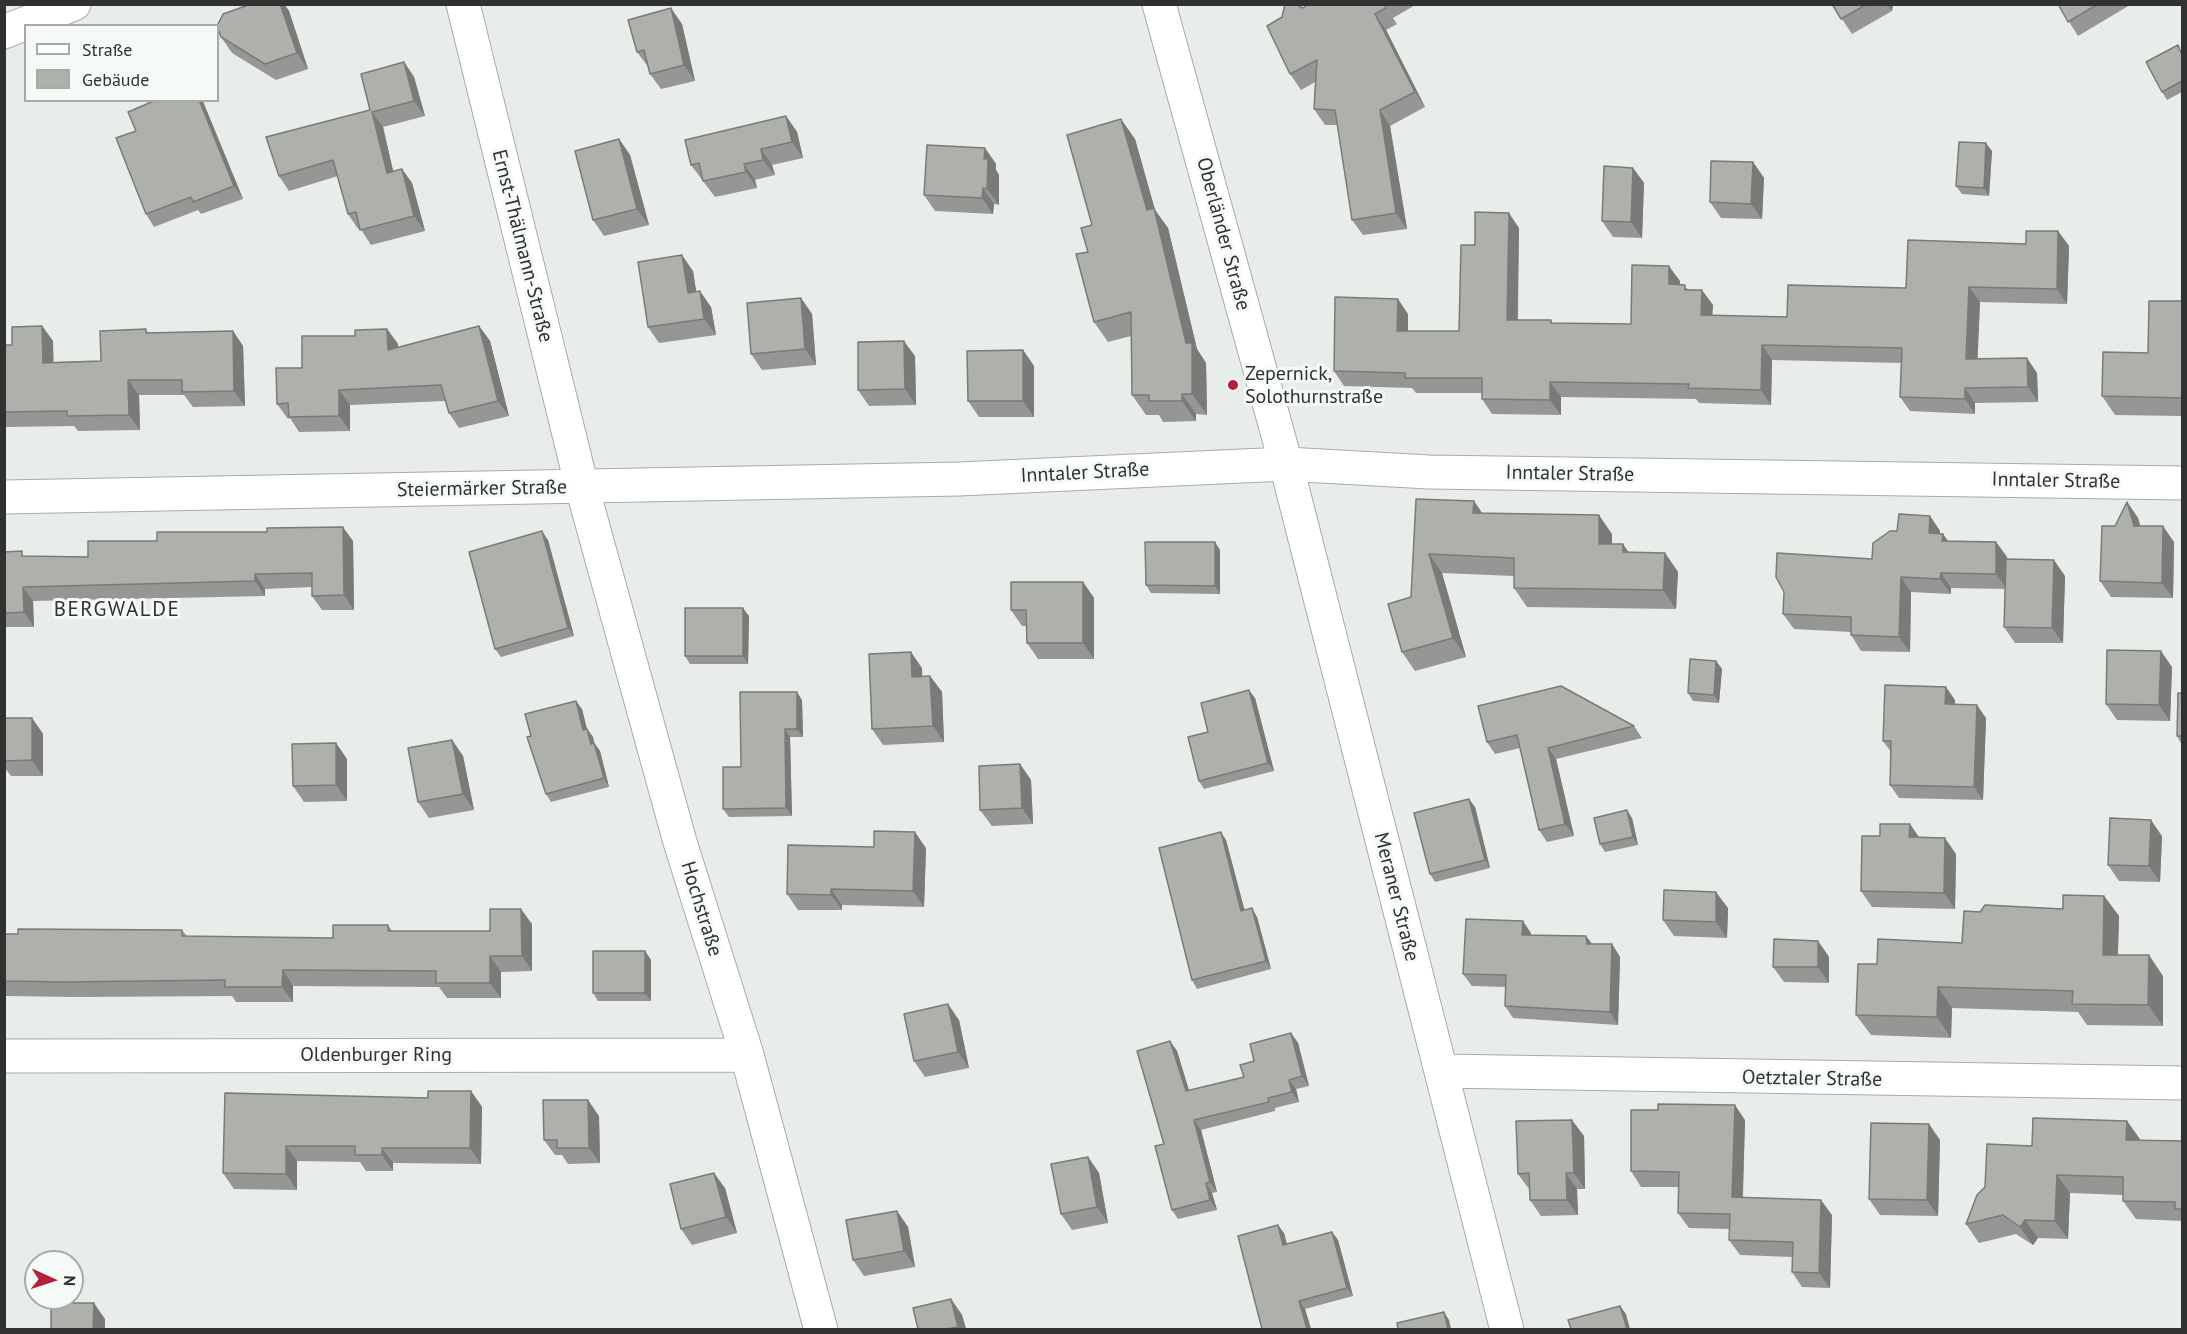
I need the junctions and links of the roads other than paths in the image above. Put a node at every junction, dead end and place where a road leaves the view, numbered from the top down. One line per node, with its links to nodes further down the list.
1 (74, 4): 4 (street)
2 (463, 4): 8 (street, Ernst-Thälmann-Straße)
3 (1159, 4): 5 (street, Oberländer Straße)
4 (4, 32)
5 (1286, 464): 6 (street, Inntaler Straße); 7 (street, Inntaler Straße); 12 (street, Meraner Straße)
6 (958, 479): 8 (street, Steiermärker Straße)
7 (2182, 483)
8 (582, 487): 9 (street, Steiermärker Straße); 10 (street, Hochstraße)
9 (4, 497)
10 (747, 1055): 11 (street, Oldenburger Ring); 14 (street, Hochstraße)
11 (4, 1056)
12 (1441, 1071): 13 (street, Oetztaler Straße); 15 (street, Meraner Straße)
13 (2182, 1083)
14 (821, 1329)
15 (1507, 1329)

